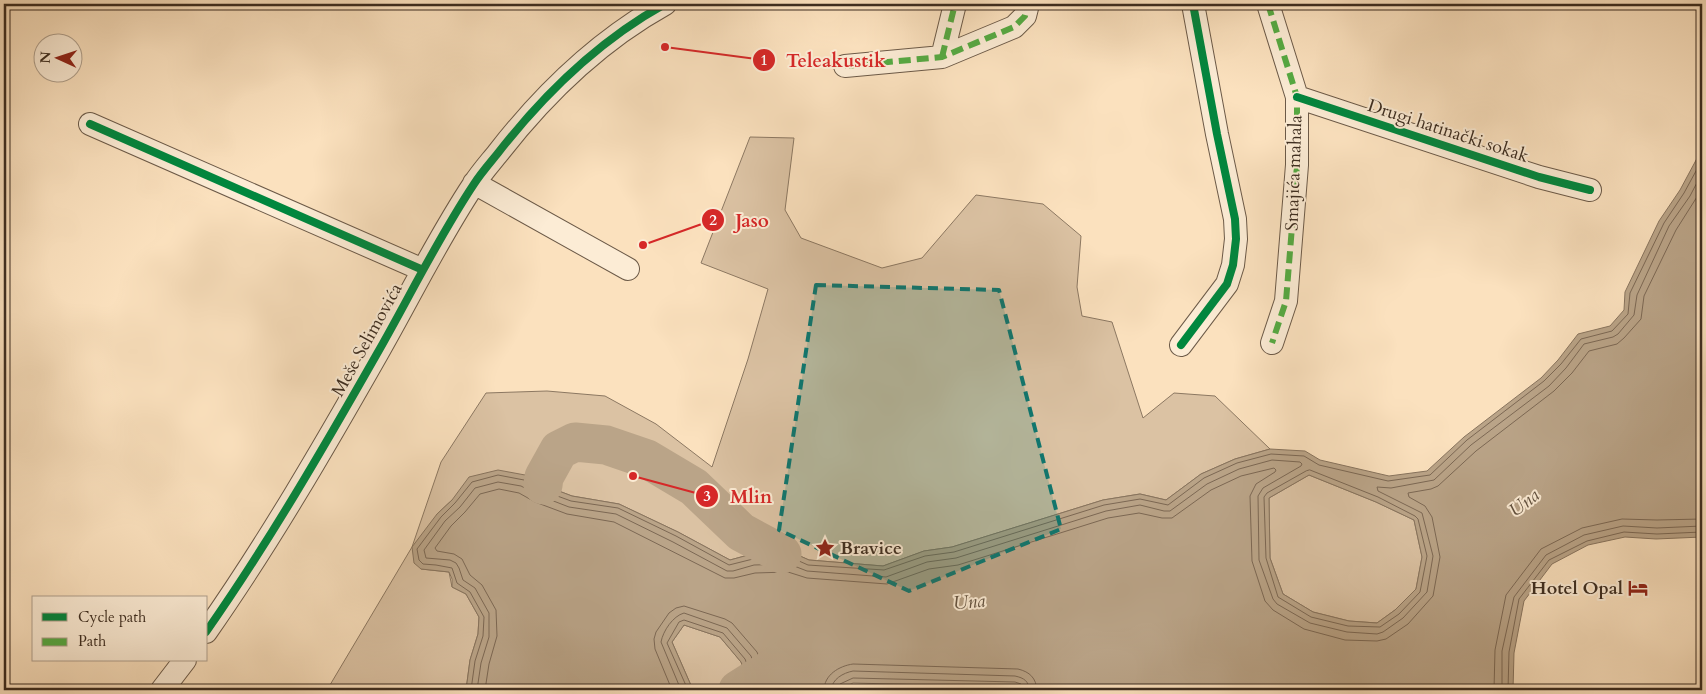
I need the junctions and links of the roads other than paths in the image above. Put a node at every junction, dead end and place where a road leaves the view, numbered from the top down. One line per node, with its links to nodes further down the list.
1 (665, 4): 10 (street, Meše Selimovića)
2 (955, 4): 6 (street)
3 (1028, 4): 6 (street)
4 (1193, 4): 15 (street)
5 (1268, 4): 8 (street, Smajića mahala)
6 (942, 57): 7 (street)
7 (845, 66)
8 (1297, 97): 11 (street, Drugi hatinački sokak); 14 (street, Smajića mahala)
9 (90, 124): 13 (street)
10 (474, 183): 12 (street); 13 (street, Meše Selimovića)
11 (1590, 190)
12 (628, 269)
13 (422, 270): 16 (street, Meše Selimovića)
14 (1272, 343)
15 (1181, 345)
16 (208, 629)
17 (183, 662): 18 (street)
18 (162, 690)

